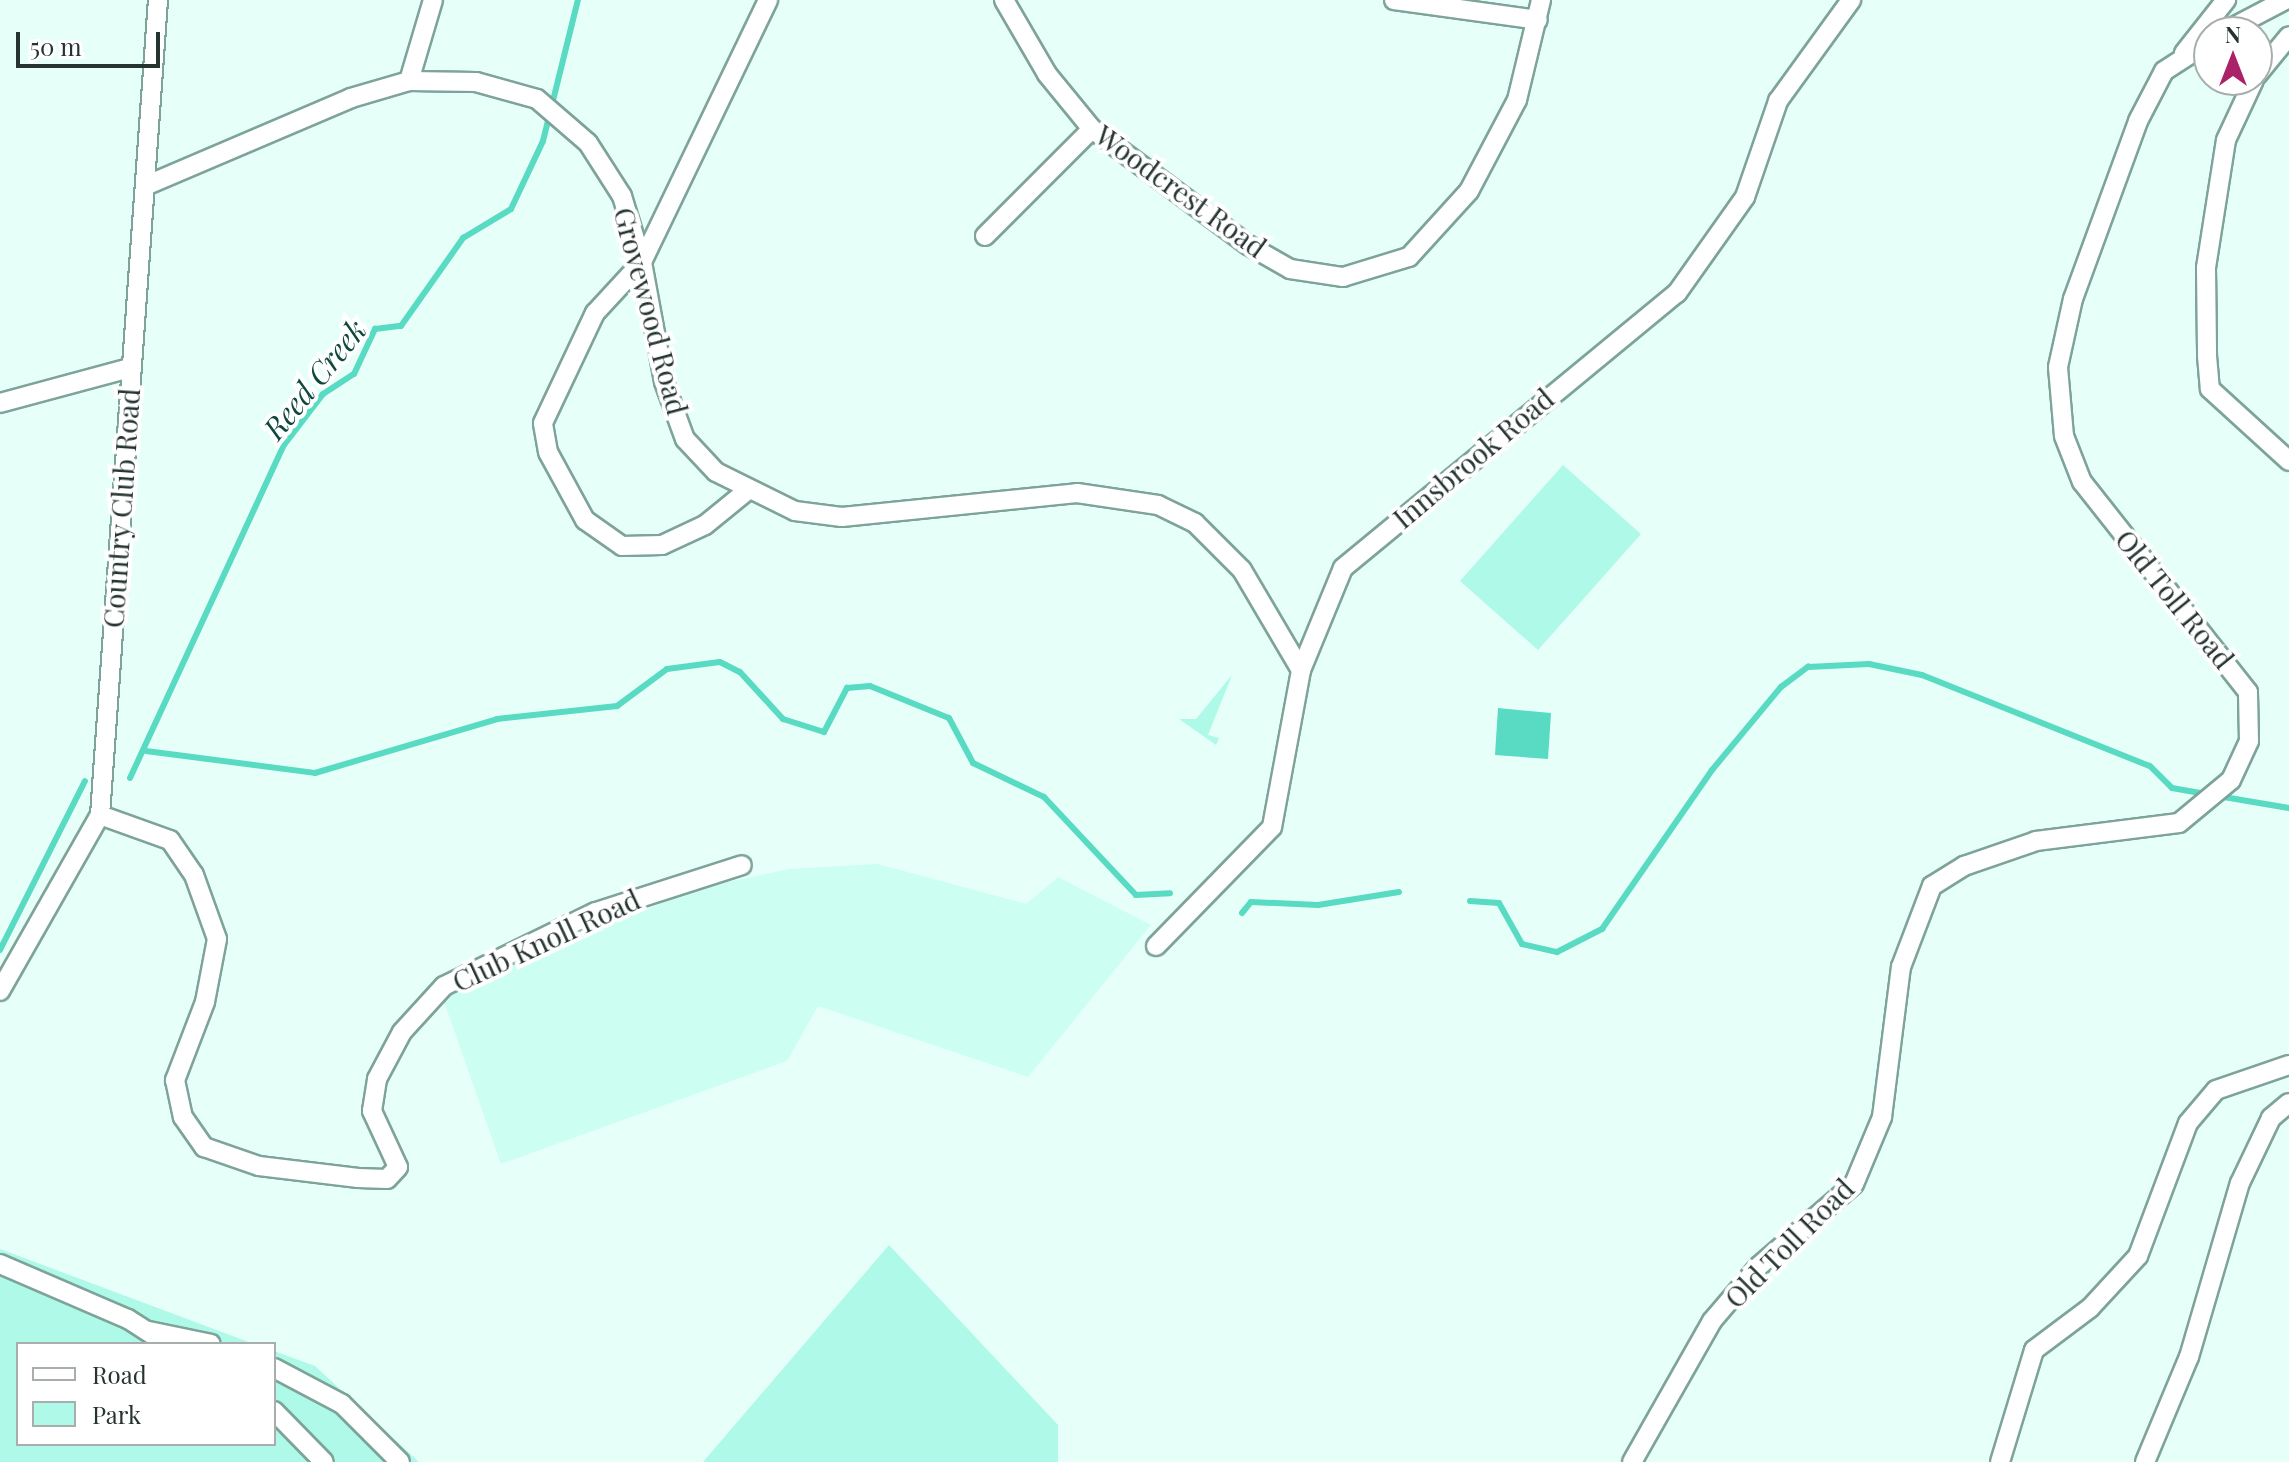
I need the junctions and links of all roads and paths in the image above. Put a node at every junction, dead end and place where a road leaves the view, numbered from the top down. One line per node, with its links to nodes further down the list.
1 (158, 0): 19 (street, Country Club Road)
2 (433, 0): 16 (street)
3 (768, 0): 21 (street)
4 (1004, 0): 18 (street, Woodcrest Road)
5 (1394, 0): 11 (street)
6 (1541, 0): 11 (street, Woodcrest Road)
7 (1851, 0): 26 (street, Innsbrook Road)
8 (2226, 0): 15 (street)
9 (2285, 0): 10 (street)
10 (2254, 16)
11 (1538, 20): 18 (street, Woodcrest Road)
12 (2289, 36): 14 (street)
13 (2193, 52): 15 (street, Old Toll Road)
14 (2273, 56)
15 (2178, 62): 41 (street, Old Toll Road)
16 (409, 81): 19 (street, Grovewood Road); 21 (street, Grovewood Road)
17 (2247, 96): 24 (street)
18 (1092, 129): 20 (street)
19 (145, 186): 22 (street, Country Club Road)
20 (985, 236)
21 (642, 262): 25 (street, Grovewood Road); 25 (street)
22 (130, 368): 23 (street); 27 (street, Country Club Road)
23 (0, 403)
24 (2289, 461)
25 (748, 490): 26 (street, Grovewood Road)
26 (1301, 670): 29 (street, Innsbrook Road)
27 (100, 815): 28 (street, Club Knoll Road); 30 (street, Country Club Road)
28 (742, 865)
29 (1156, 946)
30 (0, 991)
31 (2289, 1065): 42 (street)
32 (2289, 1103): 43 (street)
33 (0, 1264): 34 (street)
34 (146, 1331): 35 (street); 36 (street)
35 (164, 1342)
36 (201, 1342)
37 (276, 1369): 40 (street)
38 (276, 1413): 39 (street)
39 (324, 1462)
40 (400, 1462)
41 (1632, 1462)
42 (2000, 1462)
43 (2145, 1462)

